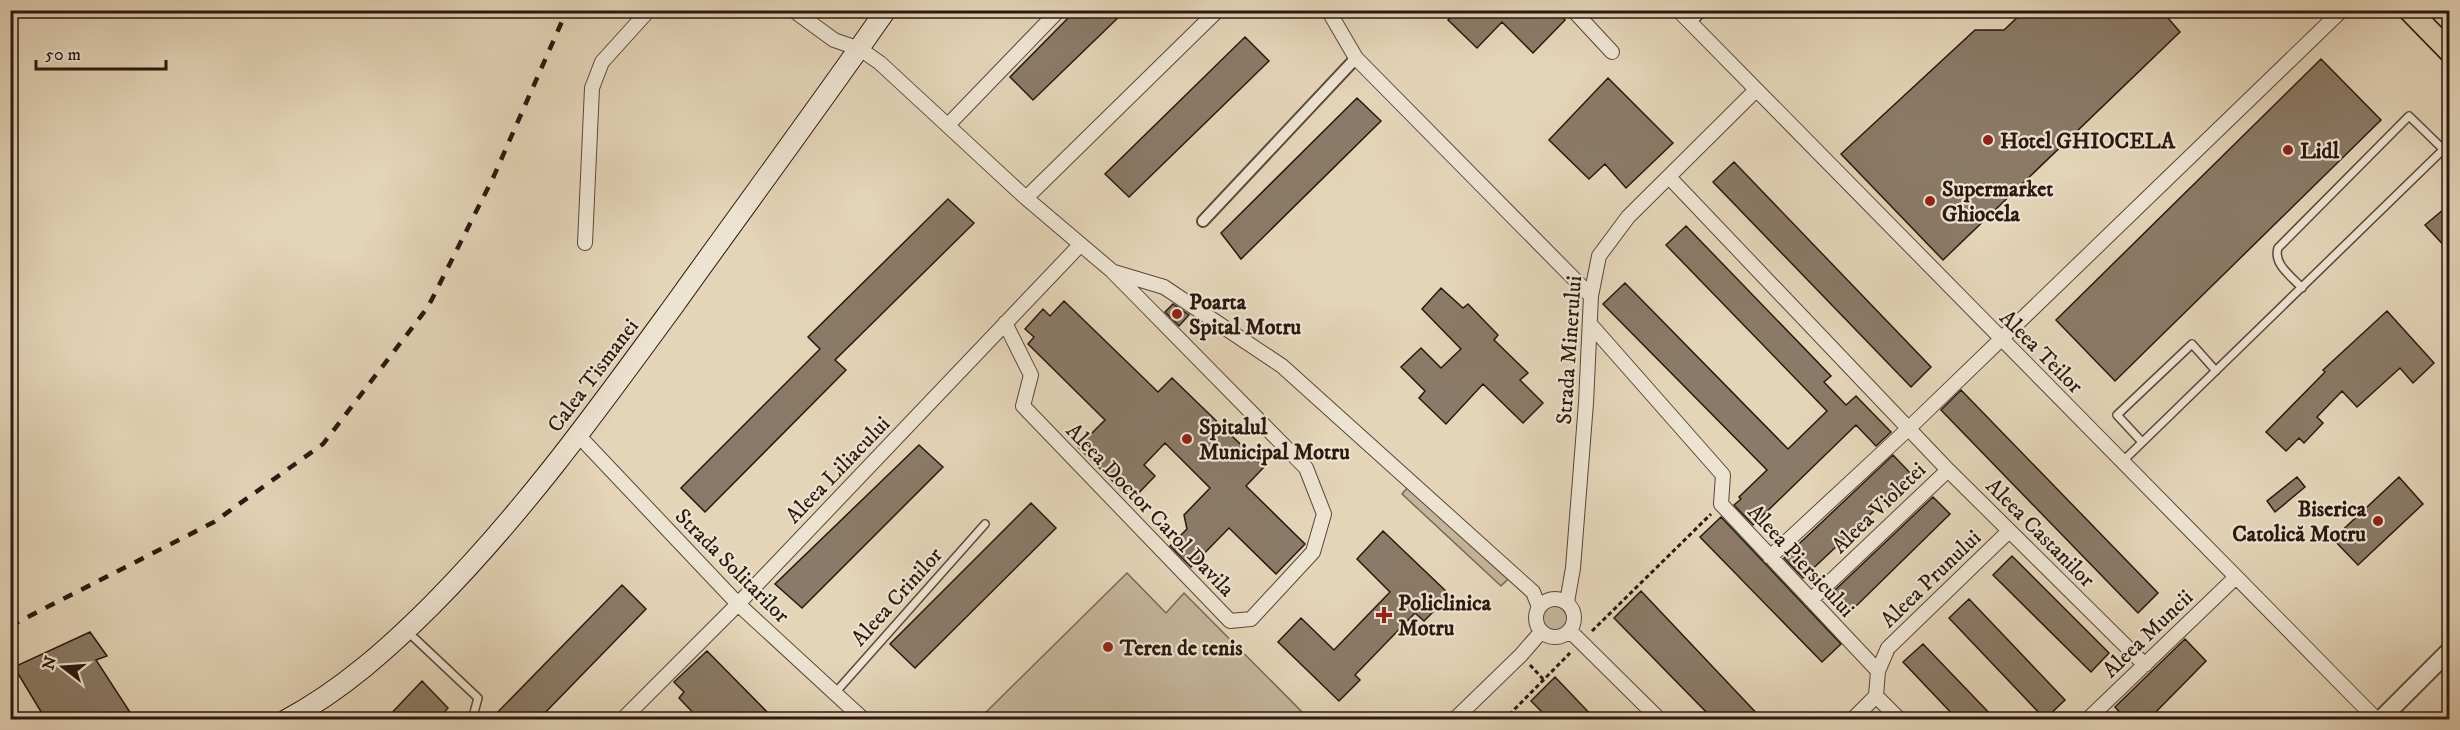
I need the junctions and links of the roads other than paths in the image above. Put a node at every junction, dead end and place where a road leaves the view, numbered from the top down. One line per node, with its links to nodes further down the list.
1 (649, 10): 24 (street)
2 (792, 10): 13 (street, Aleea Doctor Carol Davila)
3 (886, 10): 13 (main road, Calea Tismanei)
4 (1059, 10): 18 (street)
5 (1218, 10): 22 (street)
6 (1328, 10): 16 (street)
7 (1574, 10): 14 (street)
8 (1678, 10): 12 (street, Aleea Teilor)
9 (1704, 10): 12 (lane)
10 (2342, 10): 31 (street)
11 (2409, 10): 15 (main road)
12 (1691, 24): 17 (street, Aleea Teilor)
13 (860, 49): 18 (street, Aleea Doctor Carol Davila); 34 (main road, Calea Tismanei)
14 (1612, 52)
15 (2450, 52)
16 (1356, 58): 23 (street); 28 (street)
17 (1755, 91): 21 (street, Strada Minerului); 31 (street, Aleea Teilor)
18 (948, 125): 22 (street, Aleea Doctor Carol Davila)
19 (2450, 143): 20 (lane)
20 (2443, 149): 27 (lane); 27 (lane)
21 (1669, 177): 28 (street, Strada Minerului); 33 (street, Aleea Castanilor)
22 (1026, 198): 25 (street, Aleea Doctor Carol Davila)
23 (1203, 221)
24 (585, 243)
25 (1080, 244): 26 (street, Aleea Doctor Carol Davila); 29 (street, Aleea Liliacului)
26 (1112, 271): 29 (street, Aleea Doctor Carol Davila); 45 (street, Aleea Doctor Carol Davila)
27 (2302, 288): 32 (lane)
28 (1591, 296): 30 (street, Strada Minerului)
29 (1005, 323): 44 (street, Aleea Liliacului)
30 (1590, 324): 40 (street, Aleea Piersicului); 43 (street, Strada Minerului)
31 (2000, 339): 33 (street); 36 (street, Aleea Teilor)
32 (2216, 371): 35 (lane); 35 (lane)
33 (1908, 429): 37 (street, Aleea Castanilor); 40 (street)
34 (578, 435): 44 (street, Strada Solitarilor); 46 (main road, Calea Tismanei)
35 (2142, 442): 36 (lane)
36 (2122, 462): 41 (street, Aleea Teilor)
37 (1948, 470): 39 (street, Aleea Castanilor); 42 (street, Aleea Violetei)
38 (985, 524): 52 (lane, Aleea Crinilor)
39 (2009, 531): 50 (street, Aleea Castanilor); 51 (street, Aleea Prunului)
40 (1770, 557): 42 (street, Aleea Piersicului)
41 (2236, 577): 50 (street, Aleea Muncii); 66 (street, Aleea Teilor)
42 (1811, 600): 51 (street, Aleea Piersicului)
43 (1567, 602): 45 (street); 47 (street)
44 (738, 604): 52 (street, Strada Solitarilor); 60 (street, Aleea Liliacului)
45 (1539, 607): 48 (street)
46 (406, 630): 55 (main road, Calea Tismanei); 59 (lane)
47 (1570, 631): 48 (street); 62 (street)
48 (1541, 632): 56 (street)
49 (2450, 650): 66 (street)
50 (2145, 664): 65 (street, Aleea Muncii)
51 (1878, 671): 53 (street, Aleea Prunului)
52 (835, 693): 61 (street, Strada Solitarilor)
53 (1876, 696): 63 (street); 64 (street)
54 (10, 710): 57 (lane)
55 (301, 714): 58 (main road, Calea Tismanei)
56 (1455, 719)
57 (16, 720)
58 (286, 720)
59 (472, 720)
60 (622, 720)
61 (864, 720)
62 (1660, 720)
63 (1852, 720)
64 (1900, 720)
65 (2087, 720)
66 (2378, 720)

